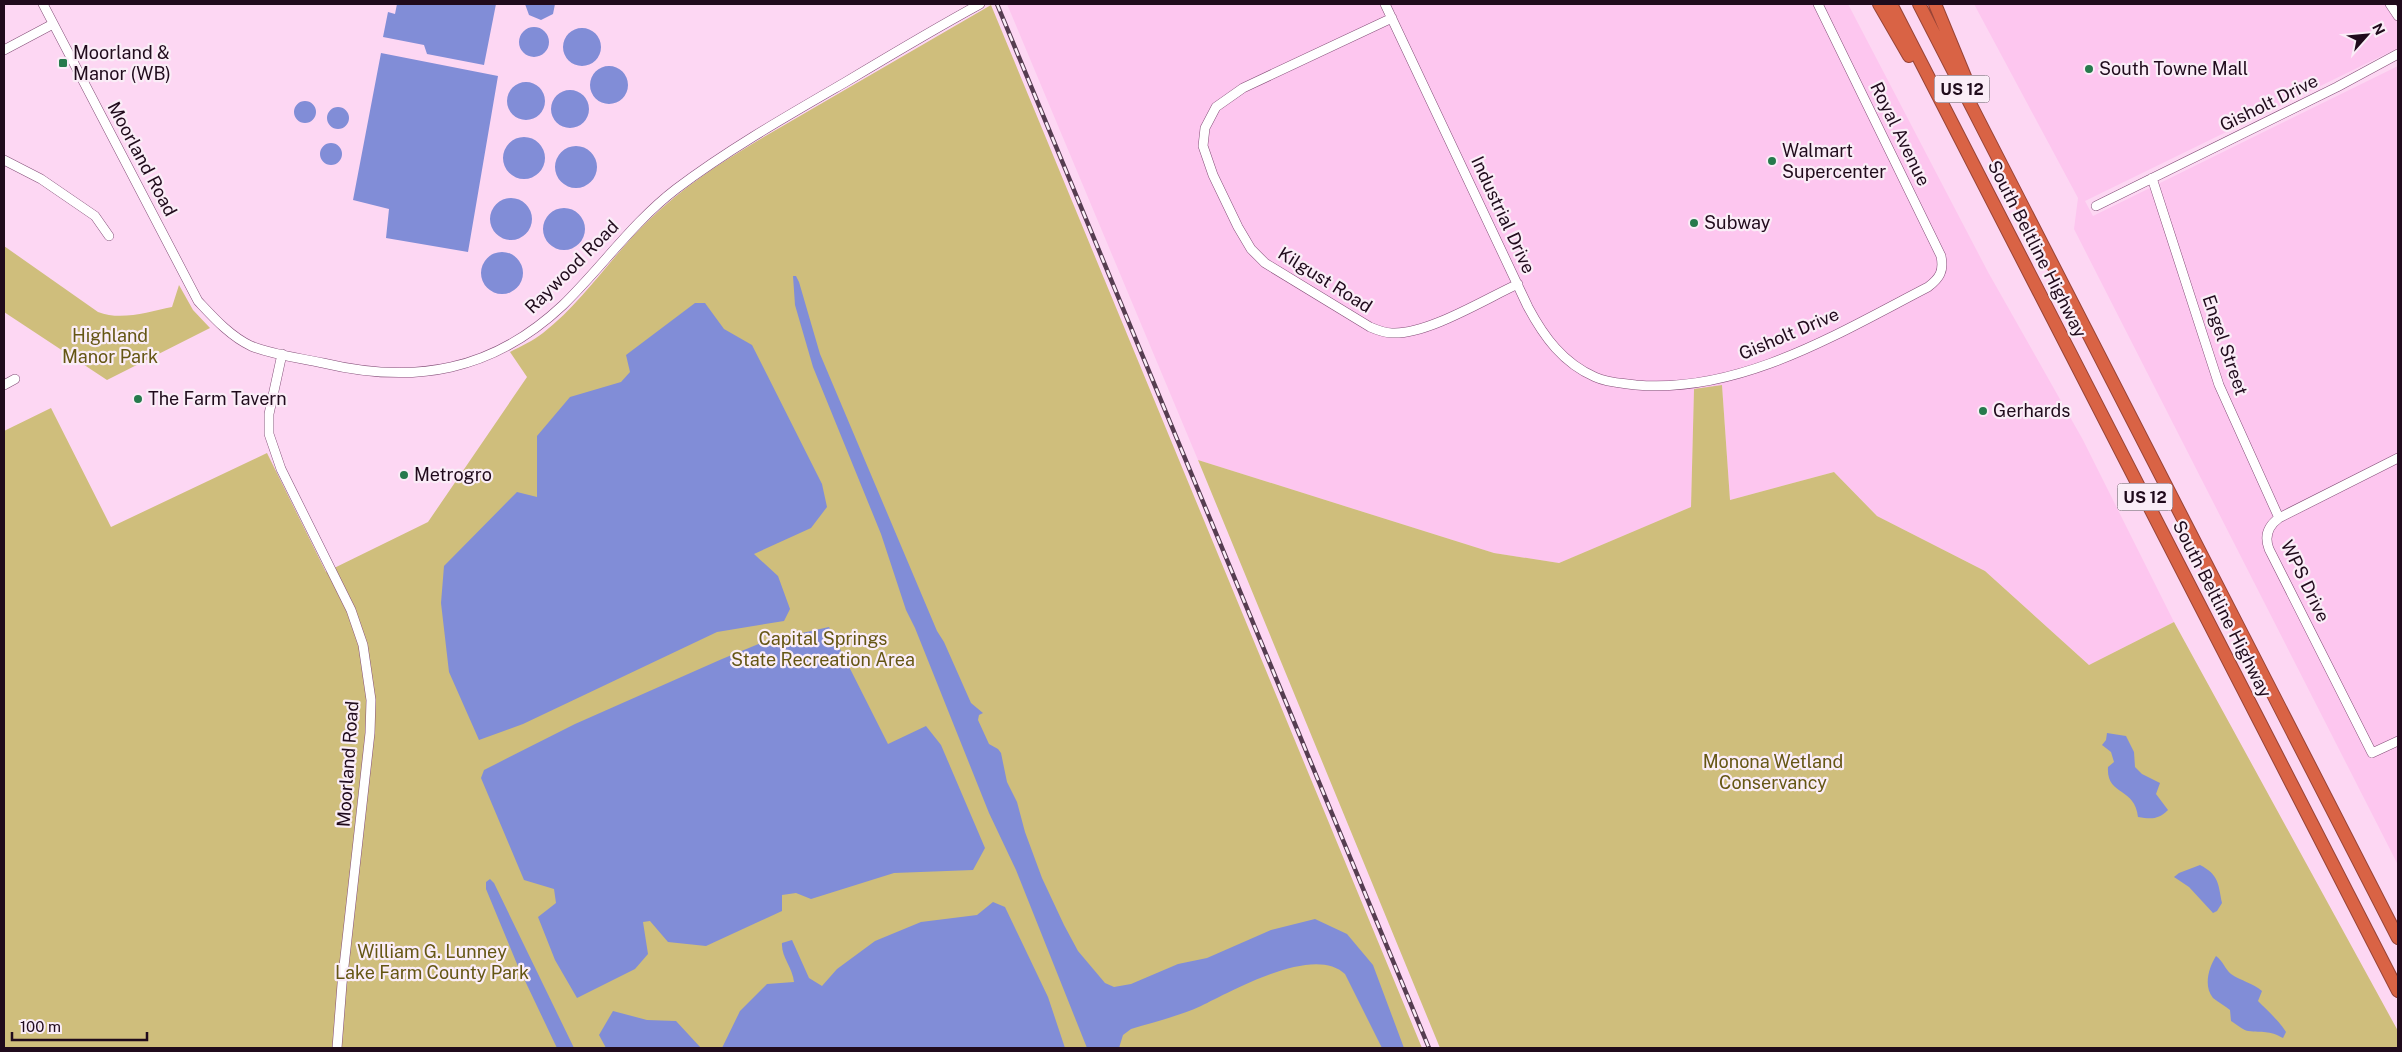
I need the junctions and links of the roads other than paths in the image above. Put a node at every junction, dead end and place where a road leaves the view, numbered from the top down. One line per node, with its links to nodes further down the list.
1 (43, 4): 12 (street, Moorland Road)
2 (980, 4): 24 (street, Raywood Road)
3 (1385, 4): 11 (street, Industrial Drive)
4 (1818, 4): 21 (street, Royal Avenue)
5 (1879, 4): 18 (highway)
6 (1891, 4): 18 (highway, South Beltline Highway / US 12)
7 (1919, 4): 16 (highway, South Beltline Highway / US 12)
8 (1935, 4): 16 (highway)
9 (2390, 4): 10 (street)
10 (2398, 16)
11 (1392, 18): 22 (street, Industrial Drive); 22 (street, Kilgust Road)
12 (53, 24): 13 (street); 23 (street, Moorland Road)
13 (4, 50)
14 (2398, 54): 17 (street, Gisholt Drive)
15 (4, 160): 20 (street)
16 (2006, 174): 31 (highway, South Beltline Highway / US 12)
17 (2152, 178): 19 (street, Gisholt Drive); 29 (street, Engel Street)
18 (1984, 185): 32 (highway, South Beltline Highway / US 12)
19 (2096, 206)
20 (110, 236)
21 (1938, 279): 27 (street, Gisholt Drive)
22 (1518, 284): 27 (street, Industrial Drive)
23 (219, 324): 24 (street, Raywood Road)
24 (282, 354): 33 (street, Moorland Road)
25 (15, 379): 26 (street)
26 (4, 385)
27 (1643, 385)
28 (2398, 458): 29 (street, WPS Drive)
29 (2279, 518): 30 (street, WPS Drive)
30 (2398, 741)
31 (2398, 938)
32 (2398, 991)
33 (337, 1048)

